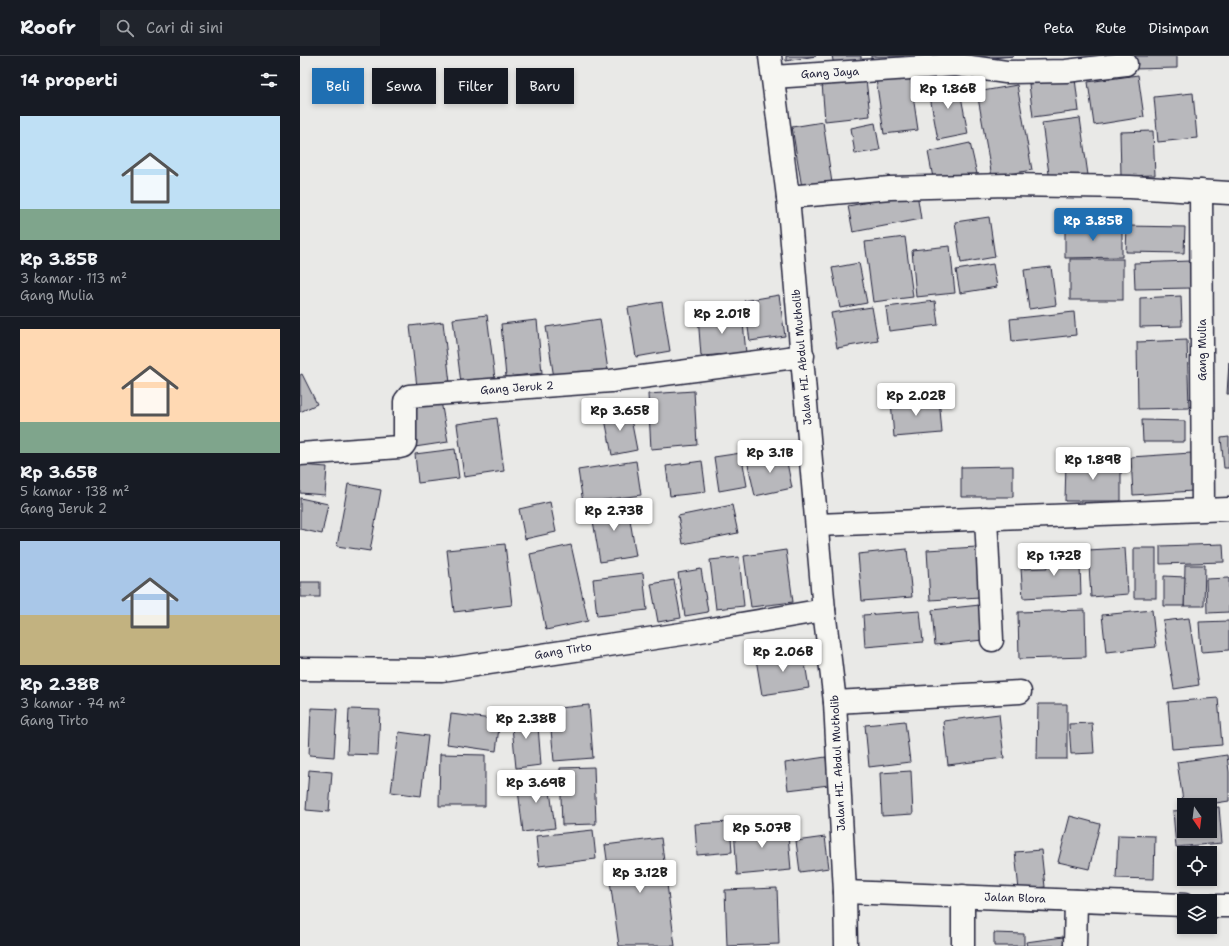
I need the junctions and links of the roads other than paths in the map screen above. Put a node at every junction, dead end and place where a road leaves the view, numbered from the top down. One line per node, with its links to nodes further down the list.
1 (955, 61): 2 (street, Gang Jaya); 3 (street, Gang Jaya)
2 (1126, 64)
3 (771, 66): 6 (street, Jalan HI. Abdul Mutholib)
4 (1201, 191): 5 (street); 6 (street); 10 (street, Gang Mulia)
5 (1229, 193)
6 (788, 197): 7 (street, Jalan HI. Abdul Mutholib)
7 (803, 356): 8 (street, Gang Jeruk 2); 12 (street, Jalan HI. Abdul Mutholib)
8 (300, 454)
9 (1229, 508): 10 (street)
10 (1203, 509): 11 (street)
11 (986, 518): 12 (street); 14 (street)
12 (817, 525): 13 (street, Jalan HI. Abdul Mutholib)
13 (824, 610): 15 (street, Gang Tirto); 17 (street, Jalan HI. Abdul Mutholib)
14 (992, 640)
15 (300, 669)
16 (1020, 692): 17 (street)
17 (835, 702): 18 (street, Jalan HI. Abdul Mutholib)
18 (845, 892): 19 (street, Jalan Blora); 24 (street, Jalan HI. Abdul Mutholib)
19 (963, 896): 20 (street, Jalan Blora); 25 (street)
20 (1076, 901): 21 (street, Jalan Blora); 26 (street)
21 (1177, 905)
22 (1217, 906): 23 (street)
23 (1229, 906)
24 (846, 946)
25 (963, 946)
26 (1075, 946)

